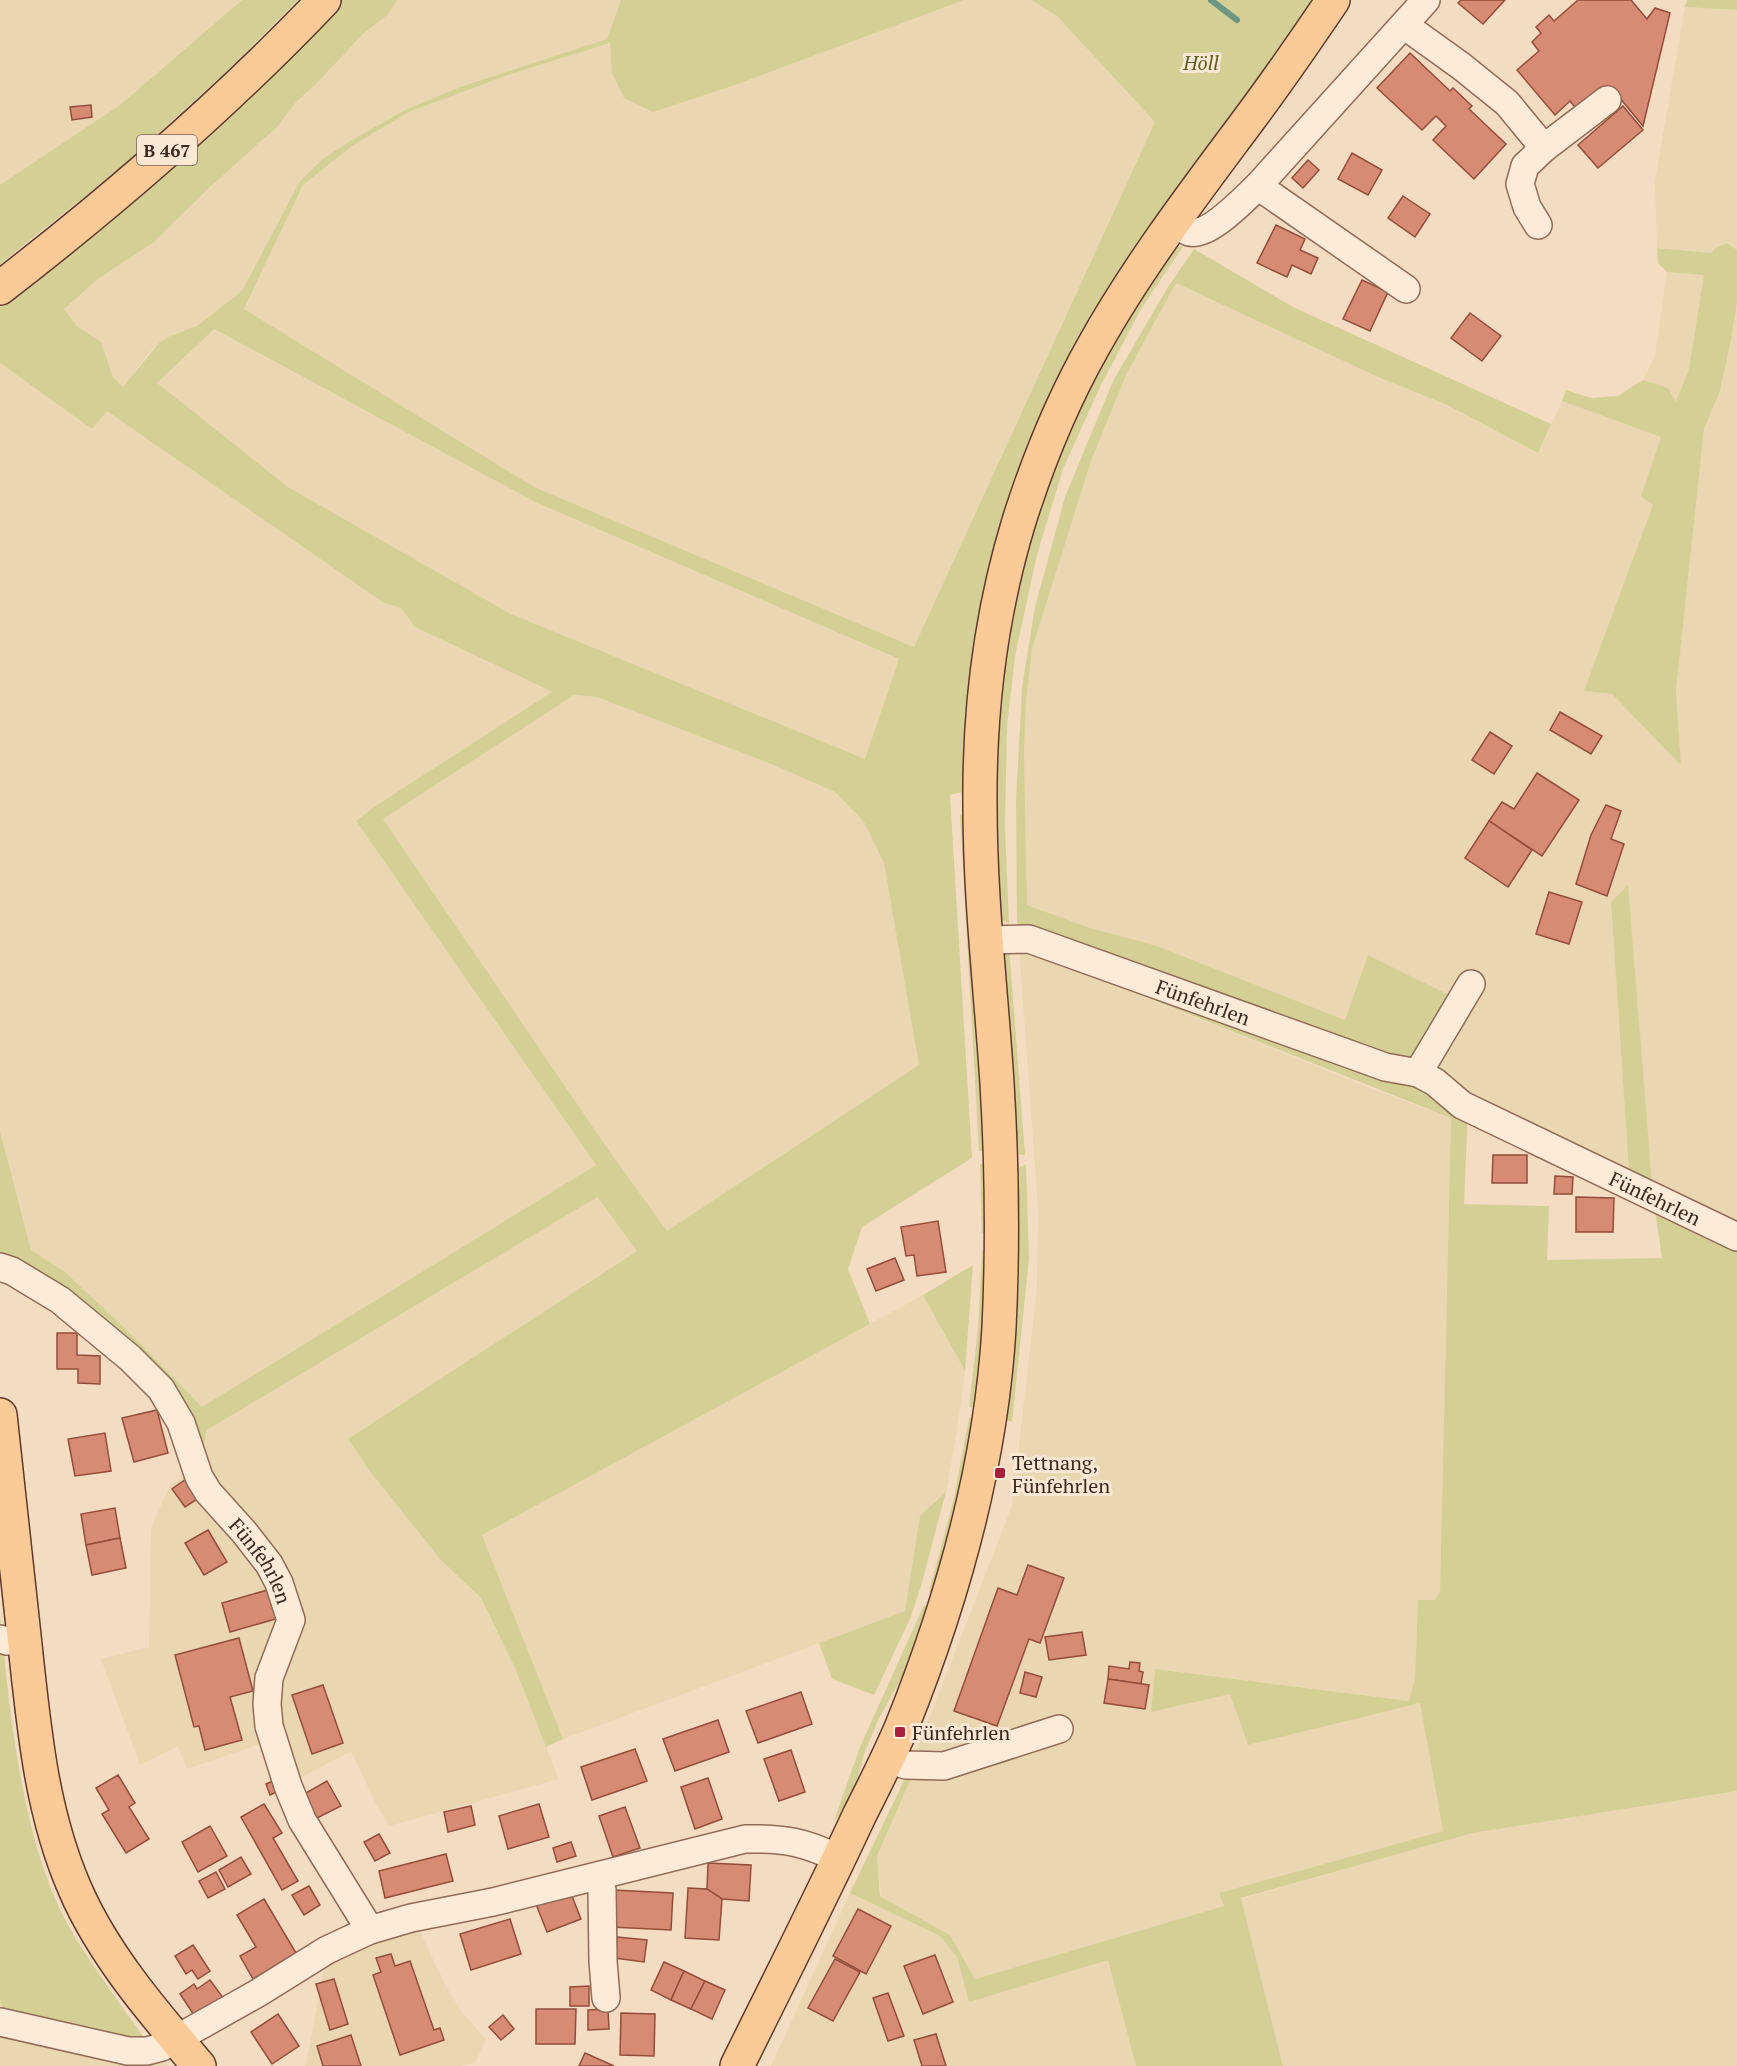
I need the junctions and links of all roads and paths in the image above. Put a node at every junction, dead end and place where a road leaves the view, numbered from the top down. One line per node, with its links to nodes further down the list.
1 (324, 0): 10 (main road, B 467)
2 (1333, 0): 8 (main road)
3 (1426, 0): 4 (street)
4 (1404, 25): 6 (street); 7 (street)
5 (1607, 100): 6 (street)
6 (1544, 148): 9 (street)
7 (1258, 186): 8 (street); 11 (street)
8 (1174, 221): 12 (main road)
9 (1538, 225)
10 (0, 288)
11 (1406, 289)
12 (986, 940): 14 (street, Fünfehrlen); 20 (main road)
13 (1471, 984): 14 (street)
14 (1418, 1073): 15 (street, Fünfehrlen)
15 (1737, 1237)
16 (0, 1267): 23 (street, Fünfehrlen)
17 (0, 1415): 18 (main road)
18 (12, 1639): 26 (main road)
19 (1059, 1729): 20 (street)
20 (886, 1759): 21 (main road)
21 (839, 1859): 22 (street); 28 (main road)
22 (597, 1877): 23 (street); 24 (street)
23 (370, 1930): 26 (street)
24 (606, 1998)
25 (0, 2022): 26 (street)
26 (176, 2039): 27 (main road)
27 (199, 2066)
28 (737, 2066)

